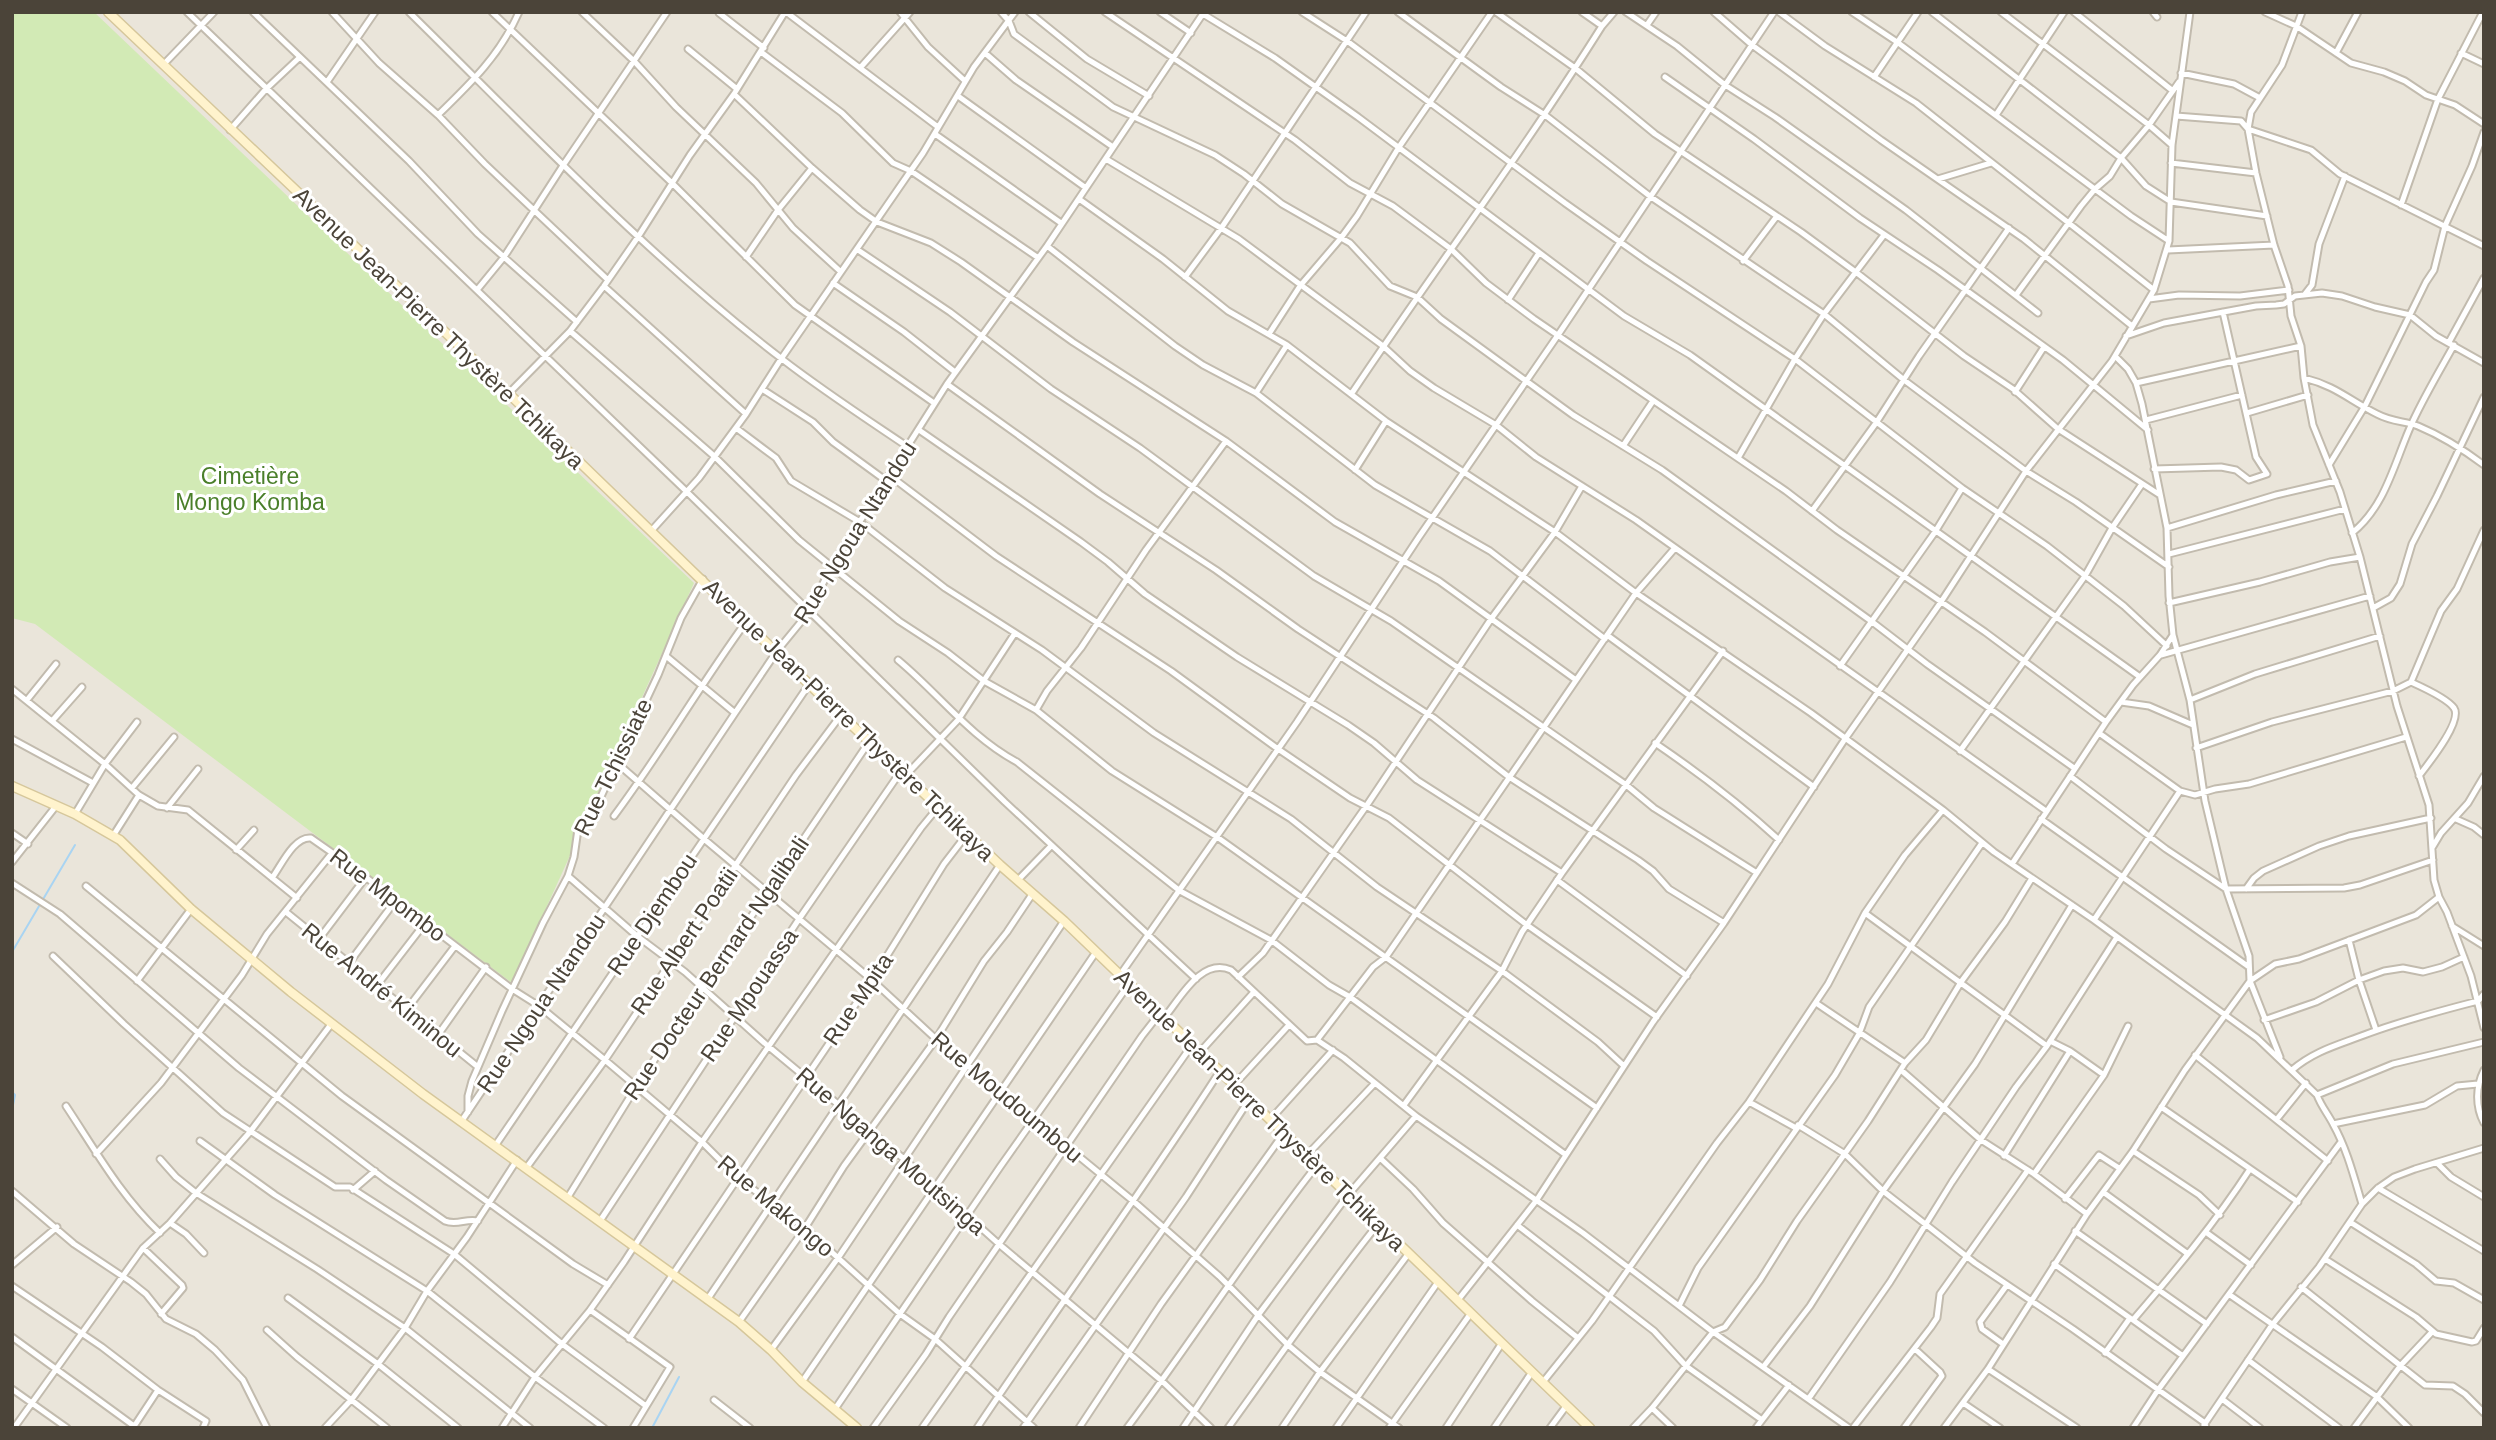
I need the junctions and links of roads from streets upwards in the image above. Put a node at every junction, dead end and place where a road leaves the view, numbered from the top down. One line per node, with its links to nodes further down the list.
1 (108, 12): 66 (street, Avenue Jean-Pierre Thystère Tchikaya)
2 (187, 12): 46 (street)
3 (214, 12): 46 (street)
4 (253, 12): 61 (street)
5 (332, 12): 51 (street)
6 (374, 12): 51 (street)
7 (409, 12): 70 (street)
8 (492, 12): 49 (street)
9 (519, 12): 49 (street)
10 (582, 12): 64 (street)
11 (667, 12): 64 (street)
12 (785, 12): 57 (street); 67 (street)
13 (900, 12): 43 (street)
14 (910, 12): 43 (street)
15 (1001, 12): 44 (street)
16 (1015, 12): 44 (street)
17 (1029, 12): 83 (street)
18 (1105, 12): 63 (street)
19 (1160, 12): 50 (street)
20 (1301, 12): 52 (street)
21 (1366, 12): 52 (street)
22 (1398, 12): 62 (street)
23 (1494, 12): 62 (street); 68 (street)
24 (1582, 12): 47 (street)
25 (1614, 12): 47 (street)
26 (1626, 12): 45 (street)
27 (1656, 12): 45 (street)
28 (1714, 12): 55 (street)
29 (1776, 12): 55 (street); 71 (street)
30 (1852, 12): 53 (street)
31 (1918, 12): 53 (street)
32 (1932, 12): 73 (street)
33 (2001, 12): 54 (street)
34 (2064, 12): 54 (street)
35 (2074, 12): 80 (street)
36 (2190, 12): 69 (street)
37 (2265, 12): 48 (street)
38 (2302, 12): 48 (street)
39 (2358, 12): 59 (street)
40 (2483, 12): 60 (street)
41 (719, 13): 57 (street)
42 (1204, 13): 50 (street, Rue Ngoua Ntandou); 78 (street)
43 (905, 19): 67 (street); 74 (street)
44 (1009, 21): 58 (street); 92 (street)
45 (1647, 25): 77 (street)
46 (200, 26): 66 (street); 79 (street)
47 (1602, 26): 68 (street)
48 (2296, 26): 59 (street); 84 (street)
49 (511, 32): 70 (street); 88 (street)
50 (1191, 33): 63 (street, Rue Ngoua Ntandou)
51 (357, 39): 76 (street); 91 (street)
52 (1347, 41): 78 (street); 86 (street)
53 (1897, 42): 71 (street); 90 (street)
54 (2042, 43): 73 (street); 95 (street)
55 (1752, 45): 77 (street); 117 (street)
56 (688, 49): 81 (street)
57 (762, 50): 81 (street); 114 (street)
58 (985, 53): 74 (street); 105 (street)
59 (2336, 53): 85 (street)
60 (2461, 53): 65 (street); 85 (street)
61 (300, 57): 76 (street); 79 (street)
62 (1461, 57): 86 (street); 89 (street)
63 (1174, 58): 83 (street, Rue Ngoua Ntandou); 101 (street)
64 (634, 61): 88 (street); 100 (street)
65 (2484, 64)
66 (163, 65): 98 (street, Avenue Jean-Pierre Thystère Tchikaya)
67 (860, 68): 96 (street)
68 (1576, 68): 89 (street); 106 (street)
69 (2181, 73): 75 (street); 84 (street)
70 (475, 76): 91 (street); 111 (street)
71 (1874, 77): 109 (street)
72 (1665, 78): 87 (street)
73 (2019, 78): 90 (street); 107 (street)
74 (965, 81): 82 (street)
75 (2180, 81): 80 (street); 93 (street)
76 (327, 82): 151 (street)
77 (1725, 85): 87 (street); 155 (street)
78 (1315, 86): 101 (street); 104 (street)
79 (266, 89): 98 (street); 165 (street)
80 (2173, 91): 95 (street)
81 (736, 92): 100 (street); 113 (street)
82 (958, 96): 96 (street); 120 (street)
83 (1149, 96): 92 (street, Rue Ngoua Ntandou)
84 (2260, 98): 97 (street)
85 (2438, 99): 94 (street); 126 (street)
86 (1430, 103): 104 (street); 112 (street)
87 (1710, 107): 106 (street); 138 (street)
88 (598, 114): 111 (street); 119 (street)
89 (1545, 115): 112 (street); 123 (street)
90 (1996, 115): 121 (street)
91 (438, 116): 128 (street)
92 (1136, 116): 105 (street, Rue Ngoua Ntandou); 118 (street)
93 (2176, 116): 97 (street); 103 (street)
94 (2484, 124)
95 (2149, 125): 103 (street); 107 (street)
96 (938, 127): 102 (street)
97 (2248, 129): 115 (street); 116 (street)
98 (230, 130): 210 (street, Avenue Jean-Pierre Thystère Tchikaya)
99 (2484, 132): 135 (street)
100 (705, 133): 119 (street); 129 (street)
101 (1284, 133): 118 (street); 122 (street)
102 (935, 134): 114 (street); 133 (street)
103 (2172, 145): 110 (street)
104 (1399, 147): 122 (street); 127 (street)
105 (1113, 148): 108 (street, Rue Ngoua Ntandou)
106 (1680, 151): 123 (street); 130 (street)
107 (2121, 158): 121 (street); 125 (street)
108 (1106, 159): 120 (street, Rue Ngoua Ntandou); 136 (street)
109 (1991, 163): 117 (street); 134 (street)
110 (2171, 163): 115 (street); 125 (street)
111 (564, 164): 128 (street); 139 (street)
112 (1513, 164): 127 (street); 141 (street)
113 (812, 168): 129 (street); 132 (street)
114 (911, 171): 132 (street); 153 (street)
115 (2256, 173): 131 (street)
116 (2345, 176): 126 (street); 170 (street)
117 (1938, 179): 137 (street)
118 (1252, 182): 136 (street); 140 (street)
119 (672, 183): 139 (street); 152 (street)
120 (1086, 188): 124 (street, Rue Ngoua Ntandou)
121 (2095, 189): 134 (street); 142 (street)
122 (1371, 194): 140 (street); 146 (street)
123 (1650, 197): 141 (street); 154 (street)
124 (1079, 199): 133 (street, Rue Ngoua Ntandou); 158 (street)
125 (2171, 202): 131 (street); 142 (street)
126 (2401, 205): 135 (street)
127 (1480, 209): 146 (street); 149 (street)
128 (534, 210): 151 (street); 160 (street)
129 (778, 210): 152 (street); 156 (street)
130 (1777, 216): 154 (street); 157 (street)
131 (2267, 216): 143 (street)
132 (877, 222): 147 (street); 168 (street)
133 (1061, 223): 144 (street, Rue Ngoua Ntandou)
134 (2068, 223): 150 (street); 166 (street)
135 (2445, 226): 145 (street); 178 (street)
136 (1222, 227): 158 (street); 162 (street)
137 (2009, 229): 150 (street); 155 (street)
138 (1884, 235): 157 (street); 164 (street)
139 (639, 237): 160 (street); 195 (street)
140 (1341, 238): 162 (street); 171 (street)
141 (1620, 242): 163 (street); 196 (street)
142 (2169, 242): 148 (street)
143 (2274, 245): 148 (street); 167 (street)
144 (1046, 246): 153 (street, Rue Ngoua Ntandou); 208 (street)
145 (2484, 246)
146 (1451, 249): 171 (street); 174 (street)
147 (858, 250): 156 (street); 185 (street)
148 (2168, 250): 166 (street)
149 (1539, 253): 163 (street); 174 (street)
150 (2045, 256): 169 (street); 181 (street)
151 (504, 257): 165 (street); 180 (street)
152 (746, 257): 179 (street)
153 (1037, 257): 168 (street, Rue Ngoua Ntandou)
154 (1744, 261): 177 (street)
155 (1981, 268): 164 (street); 169 (street)
156 (841, 272): 161 (street)
157 (1857, 273): 177 (street); 184 (street)
158 (1185, 277): 183 (street)
159 (2484, 278): 188 (street)
160 (606, 283): 180 (street); 219 (street)
161 (833, 283): 179 (street); 199 (street)
162 (1300, 286): 183 (street); 190 (street)
163 (1588, 289): 186 (street); 217 (street)
164 (1965, 289): 184 (street); 192 (street)
165 (477, 290): 193 (street)
166 (2154, 290): 172 (street)
167 (2289, 290): 172 (street); 173 (street)
168 (1010, 295): 185 (street, Rue Ngoua Ntandou); 229 (street)
169 (2016, 295): 176 (street)
170 (2305, 295): 173 (street); 178 (street)
171 (1417, 297): 190 (street); 201 (street)
172 (2149, 299): 181 (street)
173 (2289, 299): 175 (street); 191 (street)
174 (1507, 300): 186 (street)
175 (2224, 312): 187 (street); 197 (street)
176 (2038, 313)
177 (1824, 314): 196 (street); 202 (street)
178 (2410, 315): 188 (street); 216 (street)
179 (810, 317): 195 (street); 215 (street)
180 (577, 322): 182 (street)
181 (2132, 326): 187 (street)
182 (570, 331): 193 (street); 233 (street)
183 (1269, 334): 189 (street)
184 (1935, 334): 202 (street); 207 (street)
185 (981, 335): 199 (street, Rue Ngoua Ntandou); 246 (street)
186 (1558, 335): 201 (street); 214 (street)
187 (2126, 336): 194 (street)
188 (2452, 343): 198 (street); 223 (street)
189 (1287, 345): 208 (street); 209 (street)
190 (1383, 346): 209 (street); 224 (street)
191 (2301, 346): 197 (street); 200 (street)
192 (2044, 347): 203 (street); 207 (street)
193 (545, 356): 210 (street); 248 (street)
194 (2115, 356): 203 (street); 204 (street)
195 (781, 359): 206 (street); 231 (street)
196 (1795, 359): 217 (street); 222 (street)
197 (2235, 361): 204 (street); 211 (street)
198 (2484, 363)
199 (956, 372): 205 (street, Rue Ngoua Ntandou)
200 (2304, 378): 212 (street); 216 (street)
201 (1525, 380): 224 (street); 230 (street)
202 (1904, 380): 222 (street); 240 (street)
203 (2093, 383): 226 (street); 228 (street)
204 (2136, 383): 220 (street)
205 (947, 384): 215 (street, Rue Ngoua Ntandou); 261 (street)
206 (762, 389): 219 (street); 242 (street)
207 (2015, 392): 226 (street)
208 (1256, 393): 239 (street)
209 (1352, 393): 221 (street)
210 (508, 394): 257 (street, Avenue Jean-Pierre Thystère Tchikaya)
211 (2242, 395): 218 (street); 220 (street)
212 (2308, 395): 218 (street); 235 (street)
213 (2484, 397): 232 (street)
214 (1653, 401): 230 (street); 234 (street)
215 (934, 404): 227 (street, Rue Ngoua Ntandou)
216 (2365, 406): 223 (street); 235 (street)
217 (1766, 410): 234 (street); 236 (street)
218 (2247, 413): 238 (street)
219 (746, 414): 225 (street)
220 (2146, 420): 228 (street)
221 (1386, 421): 239 (street); 241 (street)
222 (1876, 423): 236 (street); 247 (street)
223 (2411, 424): 232 (street); 262 (street)
224 (1496, 425): 241 (street); 245 (street)
225 (736, 428): 233 (street); 254 (street)
226 (2058, 429): 240 (street); 244 (street)
227 (919, 430): 231 (street, Rue Ngoua Ntandou); 274 (street)
228 (2147, 430): 238 (street)
229 (1226, 441): 246 (street); 267 (street)
230 (1623, 446): 284 (street)
231 (908, 447): 242 (street, Rue Ngoua Ntandou)
232 (2460, 447): 237 (street); 279 (street)
233 (713, 456): 248 (street); 268 (street)
234 (1738, 458): 251 (street)
235 (2329, 465): 243 (street)
236 (1846, 466): 251 (street); 260 (street)
237 (2484, 466)
238 (2154, 469): 249 (street)
239 (1355, 470): 253 (street)
240 (2026, 471): 252 (street); 255 (street)
241 (1462, 472): 253 (street); 259 (street)
242 (887, 477): 254 (street, Rue Ngoua Ntandou); 286 (street)
243 (2336, 481): 250 (street); 256 (street)
244 (2142, 484): 249 (street); 255 (street)
245 (1582, 486): 259 (street); 263 (street)
246 (1193, 488): 261 (street); 280 (street)
247 (1962, 488): 252 (street); 260 (street)
248 (687, 492): 257 (street); 281 (street)
249 (2160, 495): 256 (street)
250 (2345, 509): 262 (street); 264 (street)
251 (1812, 511): 270 (street)
252 (1998, 514): 265 (street); 272 (street)
253 (1433, 517): 267 (street); 271 (street)
254 (860, 522): 268 (street, Rue Ngoua Ntandou); 287 (street)
255 (2112, 528): 269 (street); 272 (street)
256 (2167, 528): 264 (street)
257 (652, 530): 273 (street, Avenue Jean-Pierre Thystère Tchikaya)
258 (2484, 530): 308 (street)
259 (1555, 532): 271 (street); 275 (street)
260 (1935, 532): 265 (street); 270 (street)
261 (1160, 533): 274 (street); 298 (street)
262 (2352, 533): 266 (street)
263 (1675, 548): 275 (street); 302 (street)
264 (2169, 554): 269 (street)
265 (1969, 556): 277 (street); 282 (street)
266 (2360, 557): 276 (street); 278 (street)
267 (1403, 561): 280 (street); 283 (street)
268 (831, 567): 281 (street, Rue Ngoua Ntandou); 307 (street)
269 (2169, 567): 278 (street)
270 (1904, 575): 277 (street); 284 (street)
271 (1524, 576): 283 (street); 290 (street)
272 (2085, 576): 282 (street); 291 (street)
273 (703, 579): 285 (street, Avenue Jean-Pierre Thystère Tchikaya); 297 (street, Rue Tchissiate)
274 (1126, 579): 286 (street); 316 (street)
275 (1636, 593): 290 (street); 293 (street)
276 (2370, 596): 279 (street); 294 (street)
277 (1941, 602): 292 (street); 300 (street)
278 (2169, 603): 288 (street)
279 (2373, 608): 289 (street)
280 (1372, 610): 298 (street); 304 (street)
281 (809, 612): 295 (street, Rue Ngoua Ntandou); 333 (street)
282 (2057, 616): 300 (street); 305 (street)
283 (1491, 619): 304 (street); 306 (street)
284 (1871, 621): 292 (street); 302 (street)
285 (746, 622): 295 (street, Avenue Jean-Pierre Thystère Tchikaya); 310 (street)
286 (1096, 622): 303 (street); 340 (street)
287 (1015, 633): 303 (street); 307 (street, Rue Mpouassa)
288 (2173, 635): 291 (street); 294 (street)
289 (2380, 636): 313 (street); 317 (street)
290 (1606, 637): 306 (street); 315 (street)
291 (2167, 646): 296 (street)
292 (1908, 650): 314 (street); 320 (street)
293 (1723, 651): 315 (street); 336 (street)
294 (2176, 651): 296 (street); 317 (street)
295 (777, 652): 309 (street, Avenue Jean-Pierre Thystère Tchikaya); 322 (street, Rue Ngoua Ntandou)
296 (2160, 655): 305 (street)
297 (666, 656): 310 (street); 343 (street, Rue Tchissiate)
298 (1340, 658): 316 (street); 324 (street)
299 (898, 660): 325 (street)
300 (2025, 662): 320 (street); 328 (street)
301 (56, 664): 318 (street)
302 (1840, 666): 314 (street)
303 (1066, 667): 321 (street); 359 (street)
304 (1458, 667): 324 (street); 330 (street)
305 (2140, 677): 319 (street)
306 (1576, 680): 330 (street)
307 (984, 681): 321 (street); 325 (street, Rue Mpouassa)
308 (2411, 682): 313 (street); 349 (street)
309 (810, 683): 323 (street, Avenue Jean-Pierre Thystère Tchikaya); 383 (street, Rue Djembou)
310 (702, 685): 322 (street); 352 (street)
311 (82, 687): 326 (street)
312 (12, 689): 318 (street)
313 (2393, 691): 334 (street); 339 (street)
314 (1878, 692): 336 (street); 341 (street)
315 (1689, 696): 338 (street); 356 (street)
316 (1311, 700): 340 (street); 342 (street)
317 (2190, 700): 329 (street)
318 (27, 701): 326 (street)
319 (2121, 702): 328 (street); 329 (street)
320 (1989, 708): 341 (street); 345 (street)
321 (1036, 710): 382 (street)
322 (735, 713): 366 (street, Rue Ngoua Ntandou)
323 (841, 715): 337 (street, Avenue Jean-Pierre Thystère Tchikaya); 396 (street, Rue Albert Poatii)
324 (1429, 715): 342 (street); 351 (street)
325 (958, 720): 333 (street, Rue Mpouassa); 411 (street)
326 (52, 721): 344 (street)
327 (137, 722): 344 (street)
328 (2106, 722): 331 (street)
329 (2193, 725): 339 (street)
330 (1544, 728): 351 (street); 354 (street)
331 (2099, 733): 345 (street); 358 (street)
332 (174, 737): 357 (street)
333 (940, 737): 347 (street, Rue Mpouassa); 387 (street)
334 (2406, 737): 349 (street); 360 (street)
335 (12, 739): 353 (street)
336 (1845, 739): 356 (street); 367 (street)
337 (869, 742): 347 (street, Avenue Jean-Pierre Thystère Tchikaya); 412 (street, Rue Docteur Bernard Ngalibali)
338 (1655, 743): 354 (street); 384 (street)
339 (2196, 748): 360 (street)
340 (1278, 749): 359 (street); 362 (street)
341 (1960, 751): 368 (street)
342 (1395, 762): 362 (street); 374 (street)
343 (617, 763): 352 (street, Rue Moudoumbou); 400 (street, Rue Tchissiate)
344 (105, 764): 353 (street); 357 (street)
345 (2074, 768): 348 (street)
346 (198, 769): 365 (street)
347 (904, 773): 364 (street, Avenue Jean-Pierre Thystère Tchikaya); 424 (street, Rue Mpouassa)
348 (2070, 776): 368 (street); 381 (street)
349 (2420, 776): 371 (street)
350 (2484, 776): 373 (street)
351 (1509, 777): 374 (street); 376 (street)
352 (640, 781): 366 (street, Rue Moudoumbou); 370 (street)
353 (93, 783): 369 (street)
354 (1625, 784): 376 (street); 399 (street)
355 (12, 786): 363 (street)
356 (1814, 787): 384 (street)
357 (132, 788): 361 (street)
358 (2180, 791): 360 (street); 381 (street)
359 (1248, 793): 382 (street); 390 (street)
360 (2204, 794): 409 (street)
361 (139, 795): 365 (street); 380 (street)
362 (1367, 805): 390 (street); 394 (street)
363 (56, 806): 369 (street); 386 (street)
364 (939, 806): 378 (street, Avenue Jean-Pierre Thystère Tchikaya); 441 (street)
365 (167, 808): 389 (street)
366 (671, 810): 383 (street, Rue Moudoumbou); 419 (street, Rue Ngoua Ntandou)
367 (1943, 810): 385 (street); 423 (street)
368 (2046, 811): 372 (street)
369 (75, 814): 380 (street)
370 (614, 816)
371 (2431, 818): 388 (street); 410 (street)
372 (2041, 819): 395 (street); 402 (street)
373 (2456, 819): 379 (street); 388 (street)
374 (1478, 821): 394 (street); 398 (street)
375 (254, 830): 389 (street)
376 (1592, 831): 398 (street); 428 (street)
377 (12, 833): 386 (street)
378 (968, 834): 397 (street, Avenue Jean-Pierre Thystère Tchikaya); 456 (street, Rue Mpita)
379 (2484, 835)
380 (113, 836): 420 (street)
381 (2150, 836): 402 (street); 409 (street)
382 (1217, 837): 411 (street); 414 (street)
383 (704, 839): 396 (street, Rue Moudoumbou); 432 (street, Rue Djembou)
384 (1779, 840): 399 (street)
385 (1982, 843): 395 (street); 438 (street)
386 (28, 844): 393 (street)
387 (1051, 846): 405 (street); 431 (street)
388 (2432, 848): 392 (street)
389 (236, 850): 403 (street)
390 (1334, 851): 414 (street); 422 (street)
391 (332, 852): 401 (street, Rue Mpombo); 403 (street, Rue Mpombo); 416 (street)
392 (2433, 860): 410 (street); 415 (street)
393 (12, 862)
394 (1450, 864): 422 (street); 429 (street)
395 (2012, 864): 404 (street)
396 (735, 865): 412 (street, Rue Moudoumbou); 447 (street, Rue Albert Poatii)
397 (1000, 865): 405 (street, Avenue Jean-Pierre Thystère Tchikaya); 472 (street)
398 (1562, 873): 406 (street)
399 (1757, 873): 428 (street)
400 (568, 876): 419 (street, Rue Nganga Moutsinga); 463 (street, Rue Tchissiate)
401 (366, 877): 417 (street, Rue Mpombo); 434 (street)
402 (2123, 877): 425 (street); 450 (street)
403 (272, 878): 416 (street)
404 (2032, 878): 418 (street); 460 (street)
405 (1018, 880): 413 (street, Avenue Jean-Pierre Thystère Tchikaya)
406 (1557, 880): 429 (street); 453 (street)
407 (12, 883): 458 (street)
408 (86, 886): 440 (street)
409 (2226, 889): 410 (street); 450 (street)
410 (2246, 889)
411 (1181, 891): 431 (street); 435 (street)
412 (769, 892): 424 (street, Rue Moudoumbou); 464 (street, Rue Docteur Bernard Ngalibali)
413 (1033, 893): 426 (street, Avenue Jean-Pierre Thystère Tchikaya); 491 (street)
414 (1301, 897): 435 (street); 444 (street)
415 (2439, 897): 430 (street); 436 (street)
416 (297, 898): 421 (street)
417 (396, 900): 427 (street, Rue Mpombo); 448 (street)
418 (2072, 905): 425 (street); 474 (street)
419 (605, 908): 432 (street, Rue Nganga Moutsinga); 471 (street, Rue Ngoua Ntandou)
420 (191, 909): 440 (street); 446 (street)
421 (286, 912): 434 (street, Rue André Kiminou); 446 (street)
422 (1417, 912): 444 (street); 451 (street)
423 (1865, 913): 438 (street); 470 (street)
424 (799, 919): 441 (street, Rue Moudoumbou); 475 (street, Rue Mpouassa)
425 (2094, 920): 433 (street)
426 (1064, 921): 442 (street, Avenue Jean-Pierre Thystère Tchikaya); 506 (street)
427 (425, 923): 437 (street, Rue Mpombo); 461 (street)
428 (1724, 923): 453 (street)
429 (1527, 925): 451 (street); 479 (street)
430 (2452, 926): 439 (street); 445 (street)
431 (1149, 935): 452 (street); 455 (street)
432 (637, 936): 447 (street, Rue Nganga Moutsinga); 487 (street, Rue Djembou)
433 (2117, 937): 478 (street); 494 (street)
434 (319, 939): 448 (street, Rue André Kiminou)
435 (1271, 940): 454 (street); 467 (street)
436 (2349, 940): 457 (street); 459 (street)
437 (455, 946): 449 (street, Rue Mpombo); 473 (street)
438 (1912, 946): 460 (street); 489 (street)
439 (2484, 946)
440 (162, 948): 458 (street); 468 (street)
441 (835, 949): 456 (street, Rue Moudoumbou); 496 (street)
442 (1096, 953): 452 (street, Avenue Jean-Pierre Thystère Tchikaya); 521 (street)
443 (53, 956): 508 (street)
444 (1385, 957): 467 (street); 477 (street)
445 (2464, 957): 457 (street); 469 (street)
446 (252, 960): 468 (street); 482 (street)
447 (670, 961): 464 (street, Rue Nganga Moutsinga); 501 (street, Rue Albert Poatii)
448 (349, 963): 461 (street, Rue André Kiminou)
449 (486, 967): 463 (street, Rue Mpombo); 490 (street)
450 (2249, 967): 459 (street)
451 (1502, 971): 477 (street); 507 (street)
452 (1120, 975): 462 (street, Avenue Jean-Pierre Thystère Tchikaya)
453 (1687, 976): 479 (street)
454 (1238, 977): 455 (street); 465 (street)
455 (1196, 978): 476 (street)
456 (872, 980): 472 (street, Rue Moudoumbou); 515 (street, Rue Mpita)
457 (2359, 980): 481 (street); 486 (street)
458 (137, 981): 488 (street)
459 (2250, 981): 478 (street); 481 (street)
460 (1961, 982): 474 (street); 504 (street)
461 (378, 984): 473 (street, Rue André Kiminou)
462 (1129, 984): 476 (street, Avenue Jean-Pierre Thystère Tchikaya); 535 (street)
463 (512, 989): 471 (street, Rue Makongo); 509 (street, Rue Tchissiate)
464 (702, 989): 475 (street, Rue Nganga Moutsinga); 520 (street, Rue Docteur Bernard Ngalibali)
465 (1254, 992): 483 (street); 499 (street)
466 (2484, 994): 469 (street)
467 (1350, 997): 492 (street); 503 (street)
468 (225, 999): 488 (street); 505 (street)
469 (2477, 1000): 480 (street); 486 (street)
470 (1816, 1003): 489 (street); 525 (street)
471 (539, 1006): 487 (street, Rue Makongo); 532 (street, Rue Ngoua Ntandou)
472 (902, 1008): 491 (street, Rue Moudoumbou); 526 (street)
473 (407, 1009): 490 (street, Rue André Kiminou)
474 (2003, 1015): 494 (street); 529 (street)
475 (734, 1016): 496 (street, Rue Nganga Moutsinga); 533 (street, Rue Mpouassa)
476 (1162, 1016): 495 (street, Avenue Jean-Pierre Thystère Tchikaya); 550 (street)
477 (1467, 1016): 503 (street); 531 (street)
478 (2225, 1016): 500 (street); 502 (street)
479 (1657, 1017): 507 (street)
480 (2483, 1018): 485 (street)
481 (2264, 1020): 502 (street)
482 (332, 1023): 505 (street); 538 (street)
483 (1289, 1024): 492 (street); 519 (street)
484 (2128, 1026): 514 (street)
485 (2484, 1028)
486 (2376, 1030): 511 (street)
487 (571, 1032): 501 (street, Rue Makongo); 549 (street, Rue Djembou)
488 (199, 1033): 508 (street); 523 (street)
489 (1859, 1034): 504 (street); 541 (street)
490 (438, 1035): 509 (street, Rue André Kiminou)
491 (936, 1039): 506 (street, Rue Moudoumbou); 542 (street)
492 (1317, 1040): 497 (street)
493 (2484, 1042): 522 (street)
494 (2048, 1043): 498 (street); 546 (street)
495 (1192, 1045): 499 (street, Avenue Jean-Pierre Thystère Tchikaya); 571 (street)
496 (769, 1047): 515 (street, Rue Nganga Moutsinga); 547 (street)
497 (1333, 1050): 516 (street); 536 (street)
498 (2070, 1051): 514 (street); 557 (street)
499 (1200, 1052): 513 (street, Avenue Jean-Pierre Thystère Tchikaya)
500 (2195, 1055): 530 (street); 537 (street)
501 (605, 1060): 520 (street, Rue Makongo); 566 (street, Rue Albert Poatii)
502 (2282, 1060): 511 (street)
503 (1438, 1061): 527 (street); 556 (street)
504 (1905, 1063): 510 (street)
505 (302, 1064): 523 (street); 587 (street)
506 (967, 1064): 521 (street, Rue Moudoumbou); 560 (street)
507 (1624, 1066): 531 (street)
508 (173, 1067): 543 (street); 553 (street)
509 (478, 1067): 532 (street, Rue Tchissiate)
510 (1901, 1070): 529 (street); 554 (street)
511 (2292, 1070): 517 (street)
512 (2484, 1070): 518 (street)
513 (1220, 1071): 519 (street, Avenue Jean-Pierre Thystère Tchikaya); 584 (street)
514 (2104, 1075): 570 (street)
515 (805, 1077): 526 (street, Rue Nganga Moutsinga); 572 (street, Rue Mpita)
516 (1375, 1083): 527 (street); 555 (street)
517 (2306, 1083): 522 (street); 537 (street)
518 (2478, 1084): 539 (street); 540 (street)
519 (1234, 1085): 524 (street, Avenue Jean-Pierre Thystère Tchikaya)
520 (636, 1087): 533 (street, Rue Makongo); 581 (street, Rue Docteur Bernard Ngalibali)
521 (1000, 1091): 535 (street, Rue Moudoumbou); 573 (street)
522 (2317, 1095): 540 (street)
523 (278, 1097): 543 (street); 569 (street)
524 (1249, 1100): 536 (street, Avenue Jean-Pierre Thystère Tchikaya); 602 (street)
525 (1749, 1102): 541 (street); 622 (street)
526 (839, 1104): 542 (street, Rue Nganga Moutsinga); 588 (street)
527 (1404, 1105): 534 (street)
528 (66, 1106): 553 (street)
529 (1943, 1107): 546 (street); 577 (street)
530 (2161, 1107): 552 (street); 568 (street)
531 (1597, 1108): 556 (street)
532 (468, 1112): 538 (street, Rue Ngoua Ntandou)
533 (668, 1116): 547 (street, Rue Makongo); 594 (street, Rue Mpouassa)
534 (1416, 1116): 558 (street); 585 (street)
535 (1033, 1119): 550 (street, Rue Moudoumbou); 591 (street)
536 (1270, 1119): 544 (street, Avenue Jean-Pierre Thystère Tchikaya)
537 (2277, 1119): 563 (street)
538 (461, 1122): 549 (street)
539 (2484, 1122)
540 (2333, 1124): 548 (street)
541 (1797, 1127): 554 (street); 643 (street)
542 (870, 1131): 560 (street, Rue Nganga Moutsinga); 601 (street)
543 (250, 1132): 561 (street); 575 (street)
544 (1284, 1133): 555 (street, Avenue Jean-Pierre Thystère Tchikaya); 614 (street)
545 (200, 1140): 561 (street)
546 (1981, 1140): 557 (street); 598 (street)
547 (702, 1142): 572 (street, Rue Makongo); 607 (street)
548 (2341, 1142): 563 (street); 589 (street)
549 (495, 1146): 562 (street)
550 (1066, 1146): 571 (street, Rue Moudoumbou); 606 (street)
551 (2484, 1148): 564 (street)
552 (2133, 1151): 567 (street); 592 (street)
553 (96, 1154): 604 (street)
554 (1845, 1154): 577 (street); 657 (street)
555 (1307, 1155): 565 (street, Avenue Jean-Pierre Thystère Tchikaya)
556 (1566, 1155): 585 (street)
557 (2004, 1156): 570 (street)
558 (1380, 1158): 580 (street); 618 (street)
559 (160, 1159): 579 (street)
560 (904, 1159): 573 (street, Rue Nganga Moutsinga); 616 (street)
561 (224, 1160): 579 (street); 634 (street)
562 (517, 1160): 566 (street); 587 (street)
563 (2328, 1161): 586 (street)
564 (2437, 1163): 574 (street); 582 (street)
565 (1317, 1165): 580 (street, Avenue Jean-Pierre Thystère Tchikaya); 629 (street)
566 (527, 1167): 581 (street)
567 (2119, 1168): 578 (street); 583 (street)
568 (2250, 1169): 586 (street); 592 (street)
569 (375, 1171): 575 (street); 593 (street)
570 (2031, 1172): 583 (street); 615 (street)
571 (1101, 1174): 584 (street, Rue Moudoumbou); 623 (street)
572 (738, 1178): 588 (street, Rue Makongo); 625 (street, Rue Mpita)
573 (935, 1186): 591 (street, Rue Nganga Moutsinga); 627 (street)
574 (2378, 1188): 589 (street); 609 (street)
575 (354, 1190): 611 (street)
576 (12, 1191): 600 (street)
577 (1883, 1191): 598 (street); 677 (street)
578 (2103, 1192): 590 (street); 613 (street)
579 (195, 1193): 596 (street); 654 (street)
580 (1348, 1195): 597 (street, Avenue Jean-Pierre Thystère Tchikaya); 648 (street)
581 (568, 1197): 594 (street)
582 (2484, 1197)
583 (2065, 1199): 590 (street)
584 (1132, 1200): 602 (street, Rue Moudoumbou); 638 (street)
585 (1536, 1201): 599 (street); 622 (street)
586 (2298, 1202): 621 (street)
587 (490, 1203): 593 (street); 628 (street)
588 (772, 1203): 601 (street, Rue Makongo); 639 (street)
589 (2362, 1203): 595 (street)
590 (2087, 1214): 603 (street)
591 (967, 1215): 606 (street, Rue Nganga Moutsinga); 647 (street)
592 (2220, 1215): 605 (street)
593 (478, 1221): 611 (street)
594 (600, 1221): 607 (street)
595 (2350, 1222): 617 (street); 642 (street)
596 (170, 1223): 604 (street); 610 (street)
597 (1378, 1224): 612 (street, Avenue Jean-Pierre Thystère Tchikaya); 667 (street)
598 (1925, 1224): 615 (street); 694 (street)
599 (1517, 1225): 618 (street); 636 (street)
600 (57, 1227): 620 (street); 624 (street)
601 (805, 1228): 616 (street, Rue Makongo); 650 (street)
602 (1163, 1229): 614 (street, Rue Moudoumbou); 652 (street)
603 (2076, 1231): 619 (street); 633 (street)
604 (160, 1233): 608 (street)
605 (2207, 1233): 613 (street); 621 (street)
606 (1000, 1245): 623 (street, Rue Nganga Moutsinga); 663 (street)
607 (633, 1246): 625 (street); 628 (street)
608 (143, 1248): 624 (street); 646 (street)
609 (2484, 1251)
610 (204, 1253)
611 (454, 1254): 634 (street); 665 (street)
612 (1409, 1254): 626 (street, Avenue Jean-Pierre Thystère Tchikaya); 681 (street)
613 (2189, 1254): 633 (street)
614 (1196, 1256): 629 (street, Rue Moudoumbou); 670 (street)
615 (1967, 1256): 630 (street); 668 (street)
616 (838, 1258): 627 (street, Rue Makongo); 669 (street)
617 (2325, 1259): 632 (street); 658 (street)
618 (1488, 1262): 640 (street); 661 (street)
619 (2054, 1264): 641 (street); 649 (street)
620 (12, 1265)
621 (2251, 1265): 635 (street)
622 (1629, 1268): 636 (street); 643 (street)
623 (1032, 1270): 638 (street, Rue Nganga Moutsinga); 679 (street)
624 (123, 1275): 646 (street); 659 (street)
625 (672, 1275): 639 (street); 662 (street, Rue Mpita)
626 (1438, 1282): 640 (street, Avenue Jean-Pierre Thystère Tchikaya); 693 (street)
627 (869, 1284): 647 (street, Rue Makongo); 685 (street)
628 (608, 1285): 644 (street)
629 (1228, 1285): 648 (street, Rue Moudoumbou); 684 (street)
630 (2007, 1285): 641 (street); 666 (street)
631 (12, 1286): 659 (street)
632 (2301, 1287): 653 (street); 675 (street)
633 (2159, 1290): 649 (street); 651 (street)
634 (428, 1292): 654 (street); 683 (street)
635 (2230, 1295): 651 (street); 653 (street)
636 (1609, 1296): 661 (street); 676 (street)
637 (288, 1298): 674 (street)
638 (1064, 1298): 652 (street, Rue Nganga Moutsinga); 691 (street)
639 (707, 1300): 650 (street)
640 (1458, 1300): 645 (street, Avenue Jean-Pierre Thystère Tchikaya)
641 (2031, 1300): 666 (street); 671 (street)
642 (2484, 1300)
643 (1679, 1306): 657 (street)
644 (590, 1310): 662 (street); 665 (street)
645 (1471, 1313): 664 (street, Avenue Jean-Pierre Thystère Tchikaya); 709 (street)
646 (161, 1314): 716 (street)
647 (900, 1314): 663 (street, Rue Makongo); 703 (street)
648 (1259, 1314): 667 (street, Rue Moudoumbou); 705 (street)
649 (2131, 1319): 671 (street); 672 (street)
650 (739, 1322): 669 (street)
651 (2207, 1324): 672 (street)
652 (1097, 1325): 670 (street, Rue Nganga Moutsinga); 707 (street)
653 (2272, 1325): 673 (street); 692 (street)
654 (405, 1328): 674 (street); 704 (street)
655 (2484, 1328): 658 (street)
656 (267, 1330): 695 (street)
657 (1713, 1332): 676 (street); 677 (street)
658 (2432, 1332): 675 (street)
659 (82, 1335): 678 (street); 689 (street)
660 (12, 1337): 678 (street)
661 (1578, 1338): 686 (street)
662 (629, 1339): 701 (street)
663 (935, 1339): 679 (street, Rue Makongo); 725 (street)
664 (1502, 1343): 682 (street, Avenue Jean-Pierre Thystère Tchikaya); 738 (street)
665 (562, 1344): 683 (street); 701 (street)
666 (2003, 1344): 680 (street)
667 (1288, 1345): 681 (street, Rue Moudoumbou); 734 (street)
668 (1915, 1349): 745 (street); 746 (street)
669 (771, 1350): 685 (street)
670 (1129, 1353): 684 (street, Rue Nganga Moutsinga); 730 (street)
671 (2105, 1353): 690 (street)
672 (2183, 1356): 690 (street)
673 (2248, 1360): 696 (street); 752 (street)
674 (378, 1364): 695 (street); 719 (street)
675 (2401, 1365): 692 (street); 706 (street)
676 (1686, 1366): 702 (street); 708 (street)
677 (1764, 1366): 687 (street)
678 (58, 1368): 698 (street); 711 (street)
679 (965, 1368): 691 (street, Rue Makongo); 726 (street)
680 (1988, 1368): 699 (street); 749 (street)
681 (1320, 1372): 693 (street, Rue Moudoumbou); 735 (street)
682 (1532, 1372): 686 (street, Avenue Jean-Pierre Thystère Tchikaya); 739 (street)
683 (535, 1377): 704 (street); 722 (street)
684 (1162, 1381): 705 (street, Rue Nganga Moutsinga); 731 (street)
685 (802, 1382): 703 (street)
686 (1543, 1382): 700 (street, Avenue Jean-Pierre Thystère Tchikaya)
687 (1789, 1385): 694 (street); 708 (street)
688 (12, 1389): 698 (street)
689 (158, 1390): 711 (street); 715 (street)
690 (2158, 1390): 710 (street); 750 (street)
691 (998, 1395): 707 (street, Rue Makongo); 727 (street)
692 (2376, 1396): 753 (street); 754 (street)
693 (1358, 1398): 709 (street, Rue Moudoumbou); 736 (street)
694 (1809, 1398): 745 (street)
695 (352, 1399): 717 (street); 718 (street)
696 (2221, 1399): 710 (street); 751 (street)
697 (715, 1400): 724 (street)
698 (32, 1403): 713 (street); 714 (street)
699 (1963, 1403): 747 (street); 748 (street)
700 (1567, 1405): 740 (street); 741 (street, Avenue Jean-Pierre Thystère Tchikaya)
701 (646, 1406): 723 (street)
702 (1652, 1408): 742 (street); 743 (street)
703 (835, 1409): 712 (street)
704 (511, 1413): 720 (street); 721 (street)
705 (1193, 1413): 732 (street); 733 (street, Rue Nganga Moutsinga)
706 (2484, 1413)
707 (1027, 1420): 728 (street); 729 (street, Rue Makongo)
708 (1762, 1420): 744 (street)
709 (1391, 1426): 737 (street, Rue Moudoumbou)
710 (2204, 1426)
711 (134, 1427)
712 (855, 1427)
713 (14, 1428)
714 (68, 1428)
715 (203, 1428)
716 (267, 1428)
717 (325, 1428)
718 (387, 1428)
719 (458, 1428)
720 (502, 1428)
721 (530, 1428)
722 (604, 1428)
723 (633, 1428)
724 (750, 1428)
725 (873, 1428)
726 (922, 1428)
727 (977, 1428)
728 (1023, 1428)
729 (1034, 1428)
730 (1079, 1428)
731 (1127, 1428)
732 (1183, 1428)
733 (1211, 1428)
734 (1228, 1428)
735 (1282, 1428)
736 (1336, 1428)
737 (1399, 1428)
738 (1446, 1428)
739 (1494, 1428)
740 (1550, 1428)
741 (1590, 1428)
742 (1633, 1428)
743 (1674, 1428)
744 (1756, 1428)
745 (1851, 1428)
746 (1905, 1428)
747 (1944, 1428)
748 (2000, 1428)
749 (2077, 1428)
750 (2133, 1428)
751 (2260, 1428)
752 (2339, 1428)
753 (2354, 1428)
754 (2409, 1428)

